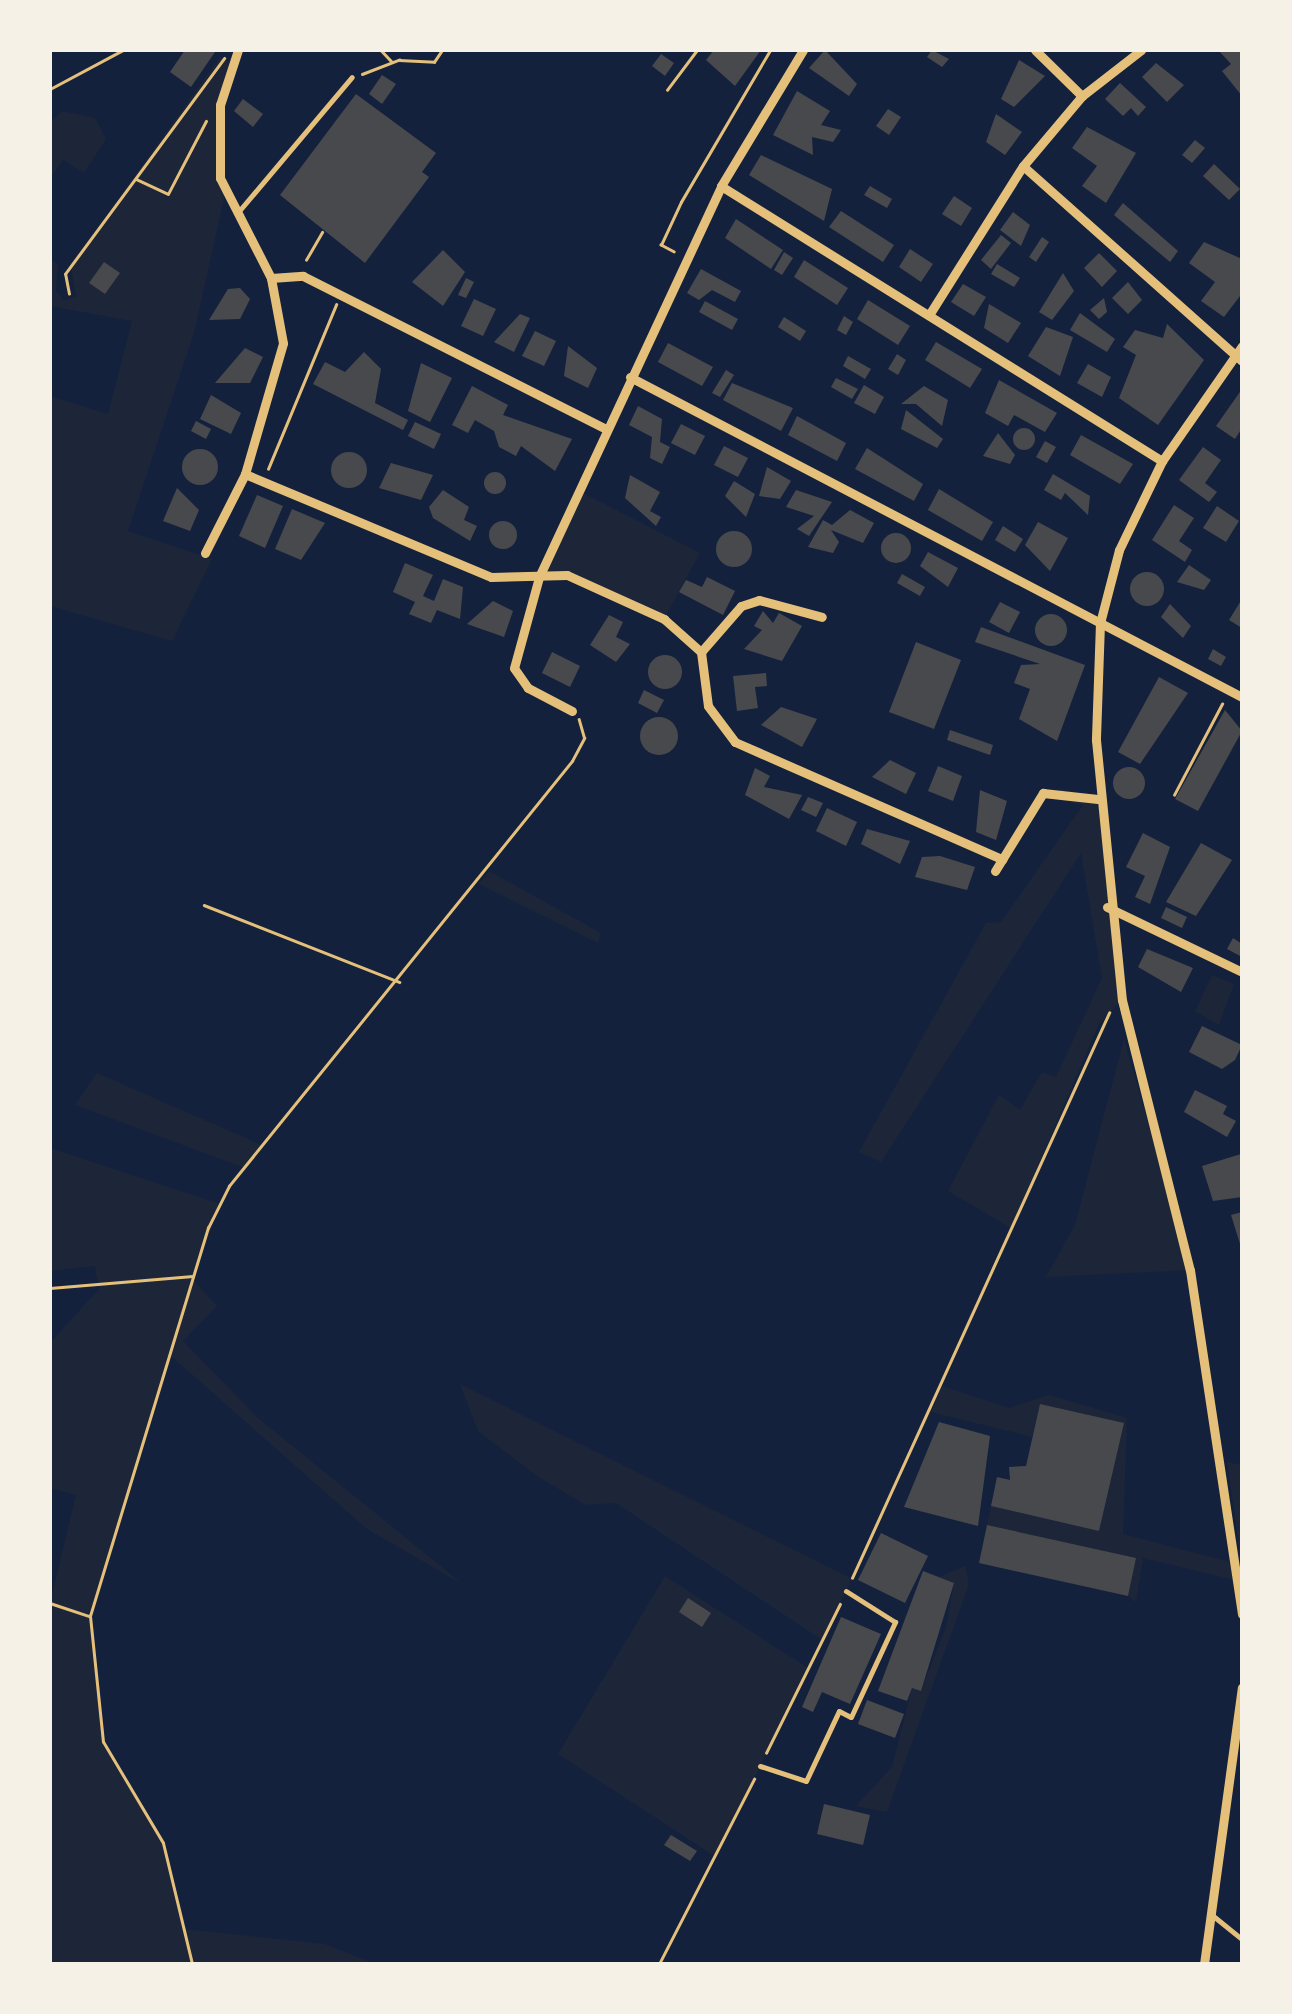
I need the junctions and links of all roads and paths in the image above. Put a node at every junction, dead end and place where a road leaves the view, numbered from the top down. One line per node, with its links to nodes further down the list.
1 (123, 50): 13 (path)
2 (238, 50): 11 (street)
3 (381, 50): 10 (path)
4 (442, 50): 10 (path)
5 (697, 50): 14 (path)
6 (770, 50): 22 (path)
7 (803, 50): 19 (street)
8 (1034, 50): 15 (street)
9 (1141, 50): 15 (street)
10 (393, 62): 12 (path)
11 (234, 64): 16 (street); 18 (path)
12 (352, 78): 20 (lane)
13 (50, 89)
14 (667, 90)
15 (1082, 96): 17 (street)
16 (220, 105): 18 (path); 20 (street)
17 (1024, 166): 27 (street); 29 (street)
18 (136, 178): 25 (path)
19 (722, 186): 22 (street); 27 (street)
20 (238, 213): 24 (street)
21 (322, 232): 23 (path)
22 (687, 259): 30 (street)
23 (303, 276): 24 (street); 26 (street)
24 (271, 278): 33 (street)
25 (69, 294)
26 (340, 294): 31 (street); 34 (path)
27 (929, 315): 32 (street)
28 (1242, 346): 29 (street)
29 (1238, 358): 32 (street)
30 (630, 377): 31 (street); 38 (street)
31 (606, 429): 36 (street)
32 (1162, 461): 38 (street)
33 (245, 474): 34 (street); 35 (street)
34 (264, 481): 36 (street)
35 (205, 552)
36 (540, 576): 39 (street); 42 (street)
37 (822, 617): 39 (street)
38 (1100, 623): 40 (street); 44 (street)
39 (701, 652): 45 (street)
40 (1229, 690): 41 (street); 43 (path)
41 (1242, 697)
42 (572, 711): 50 (path)
43 (1174, 795)
44 (1098, 799): 45 (street); 48 (street)
45 (1002, 859): 46 (street)
46 (995, 870)
47 (204, 906): 50 (path)
48 (1107, 907): 49 (street); 51 (street)
49 (1242, 972)
50 (400, 983): 52 (path)
51 (1122, 1000): 54 (path); 56 (street)
52 (194, 1276): 53 (path); 57 (path)
53 (50, 1288)
54 (846, 1591): 59 (path); 59 (lane)
55 (50, 1603): 57 (path)
56 (1242, 1614)
57 (90, 1616): 62 (path)
58 (1242, 1688): 60 (street)
59 (760, 1766): 63 (path)
60 (1212, 1915): 61 (lane); 64 (street)
61 (1242, 1939)
62 (192, 1964)
63 (658, 1964)
64 (1204, 1964)

